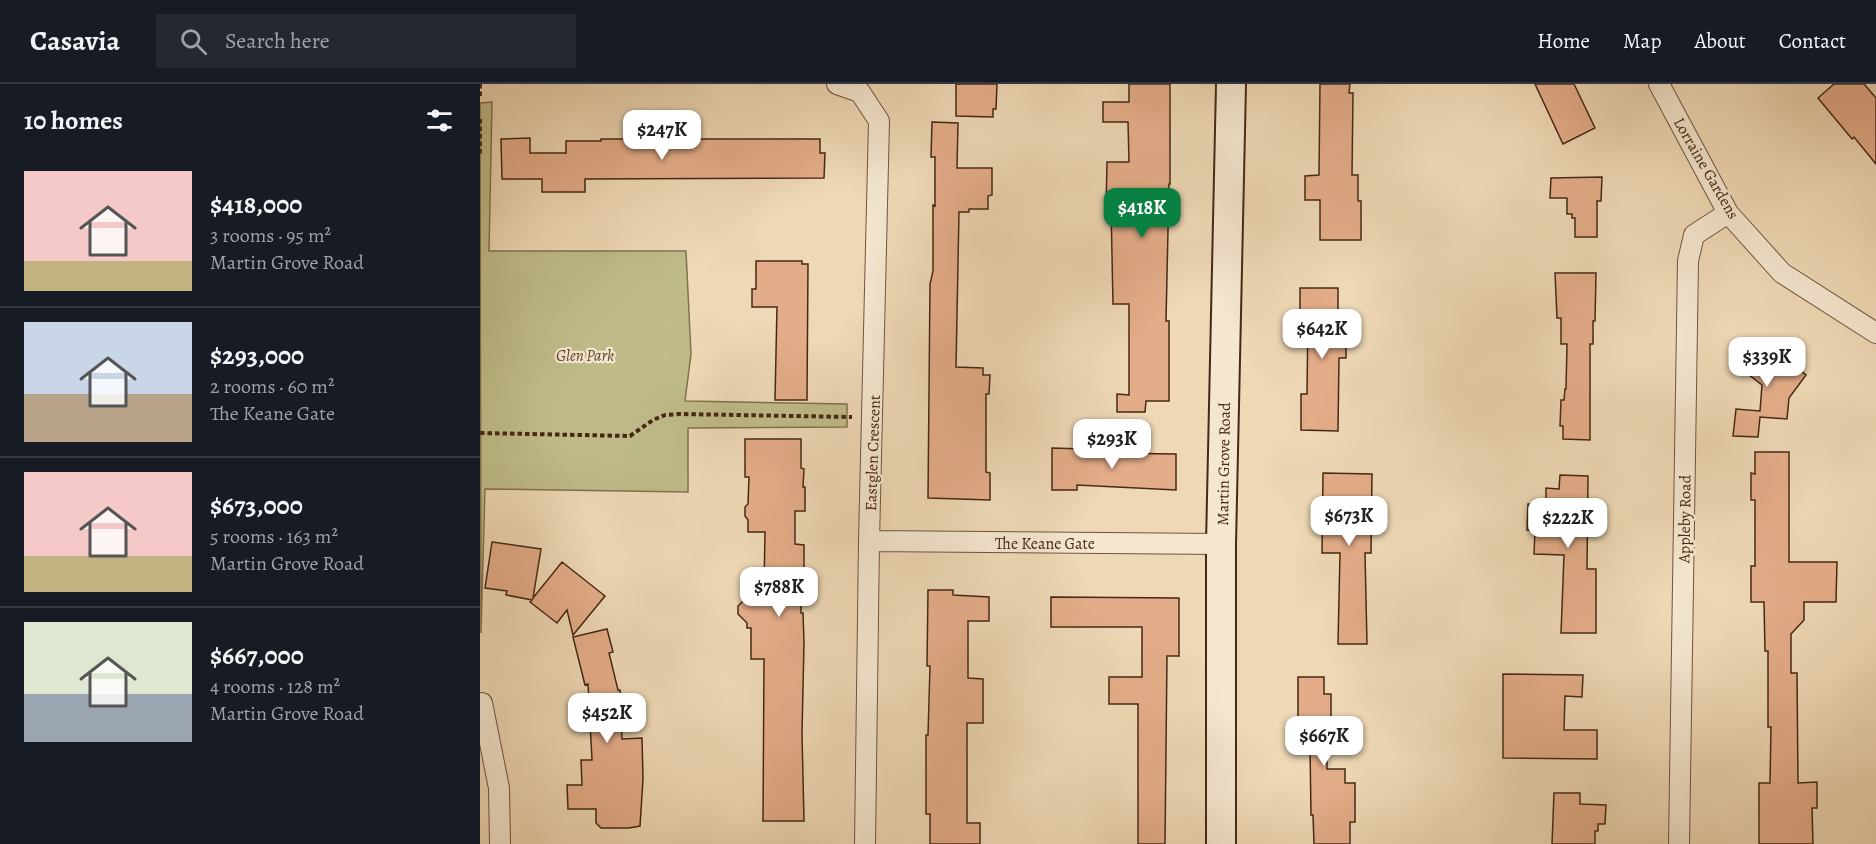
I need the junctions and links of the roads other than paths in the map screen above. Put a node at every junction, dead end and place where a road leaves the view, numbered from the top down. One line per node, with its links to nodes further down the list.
1 (837, 84): 6 (street, Eastglen Crescent)
2 (1231, 84): 7 (main road, Martin Grove Road)
3 (1659, 84): 4 (street, Lorraine Gardens)
4 (1728, 213): 5 (street, Lorraine Gardens); 12 (street, Appleby Road)
5 (1876, 333)
6 (869, 541): 7 (street, The Keane Gate); 10 (street, Eastglen Crescent)
7 (1221, 544): 11 (main road, Martin Grove Road)
8 (482, 703): 9 (street)
9 (500, 844)
10 (866, 844)
11 (1221, 844)
12 (1679, 844)

